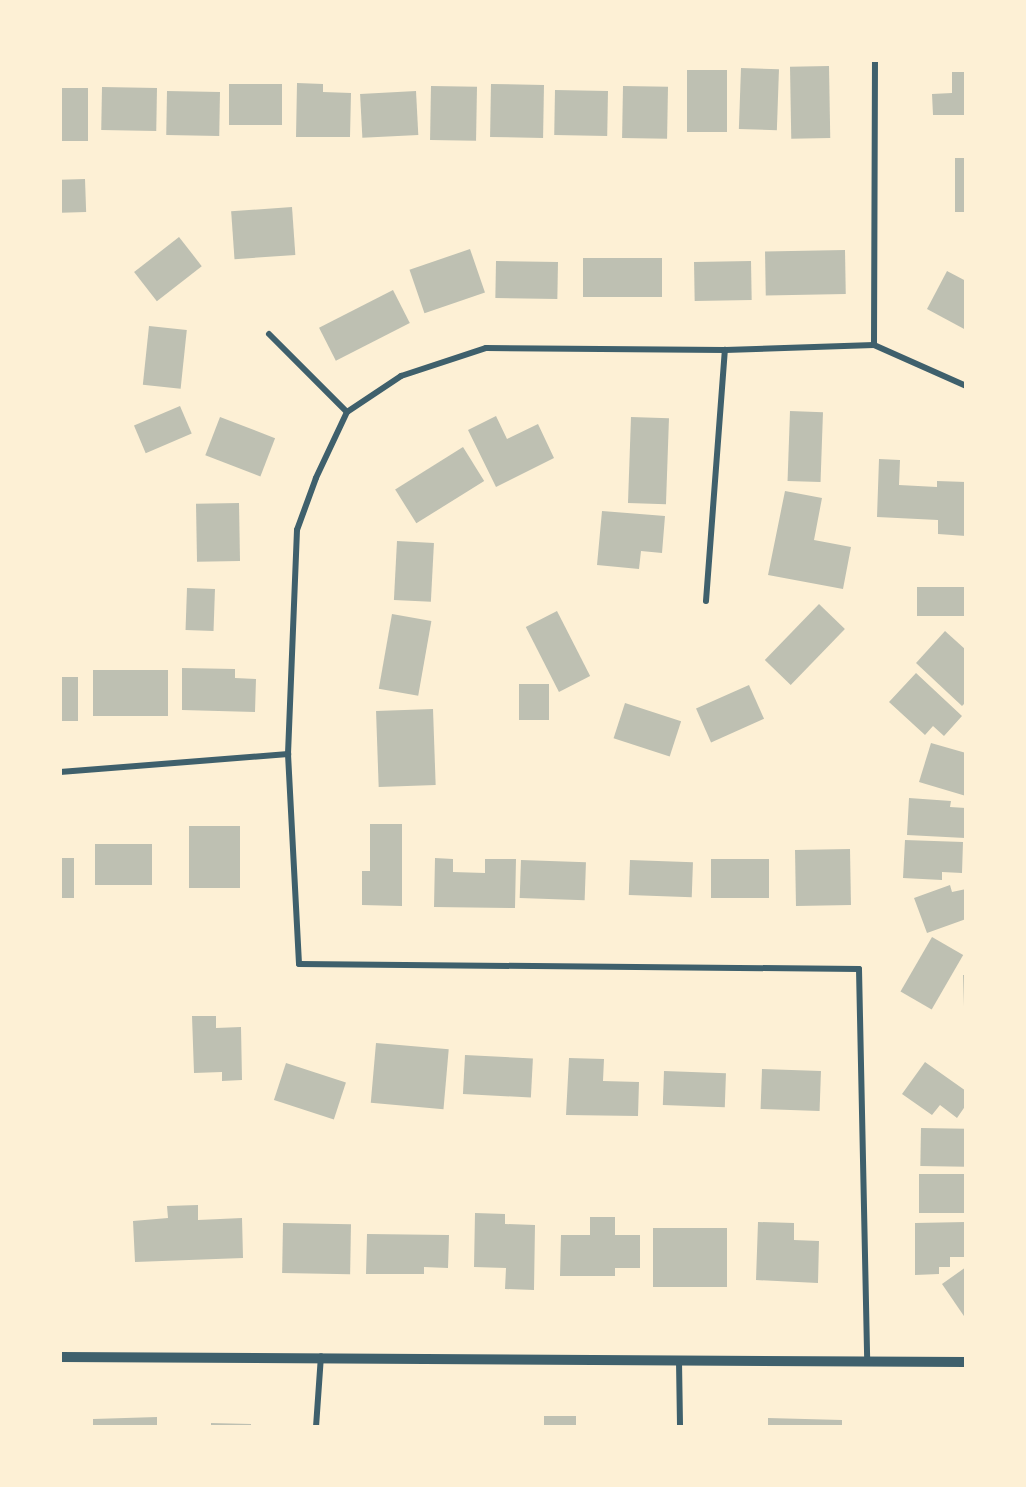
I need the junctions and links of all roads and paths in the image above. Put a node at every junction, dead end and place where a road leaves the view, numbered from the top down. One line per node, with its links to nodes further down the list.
1 (875, 60): 3 (street)
2 (269, 333): 6 (street)
3 (874, 345): 4 (street); 5 (street)
4 (725, 351): 6 (street); 7 (street)
5 (966, 386)
6 (347, 412): 8 (street)
7 (706, 601)
8 (288, 754): 9 (street); 13 (street)
9 (60, 772)
10 (60, 1356): 11 (street)
11 (321, 1356): 12 (street); 15 (street)
12 (679, 1361): 13 (street); 16 (street)
13 (867, 1361): 14 (street)
14 (966, 1362)
15 (316, 1427)
16 (681, 1427)

